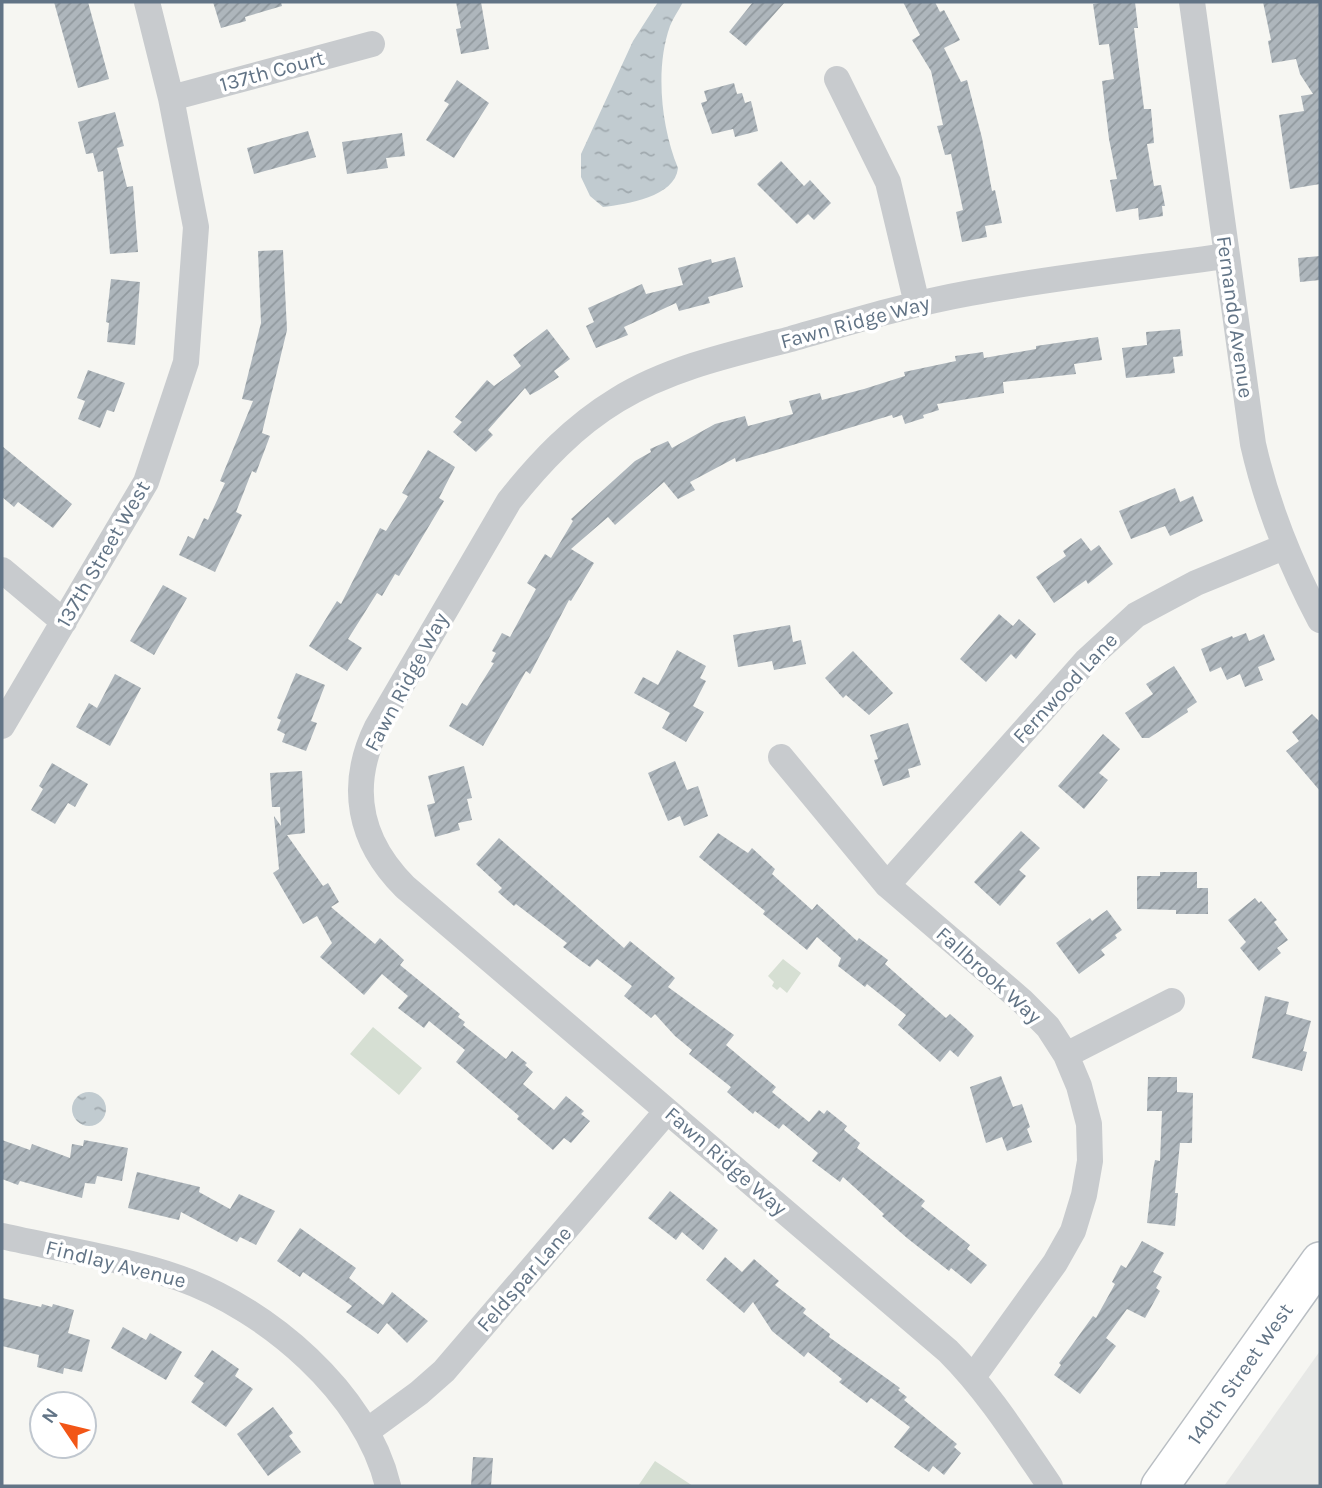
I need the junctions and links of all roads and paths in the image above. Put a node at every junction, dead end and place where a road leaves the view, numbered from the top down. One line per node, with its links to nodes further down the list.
1 (147, 2): 5 (street, 137th Street West)
2 (1192, 2): 6 (street, Fernando Avenue)
3 (372, 44): 5 (street, 137th Court)
4 (837, 79): 7 (street)
5 (171, 98): 11 (street, 137th Street West)
6 (1226, 257): 7 (street, Fawn Ridge Way); 8 (street, Fernando Avenue)
7 (918, 304): 17 (street, Fawn Ridge Way)
8 (1284, 547): 10 (street, Fernando Avenue); 14 (street, Fernwood Lane)
9 (2, 570): 11 (street)
10 (1320, 620)
11 (65, 622): 12 (street, 137th Street West)
12 (2, 726)
13 (781, 757): 14 (street, Fallbrook Way)
14 (887, 885): 16 (street, Fallbrook Way)
15 (1172, 1001): 16 (street)
16 (1066, 1055): 20 (street, Fallbrook Way)
17 (667, 1111): 20 (street, Fawn Ridge Way); 21 (street, Feldspar Lane)
18 (2, 1236): 21 (street, Findlay Avenue)
19 (1320, 1261): 24 (street, 140th Street West)
20 (973, 1377): 23 (street, Fawn Ridge Way)
21 (367, 1431): 22 (street, Findlay Avenue)
22 (388, 1486)
23 (1050, 1486)
24 (1160, 1486)

